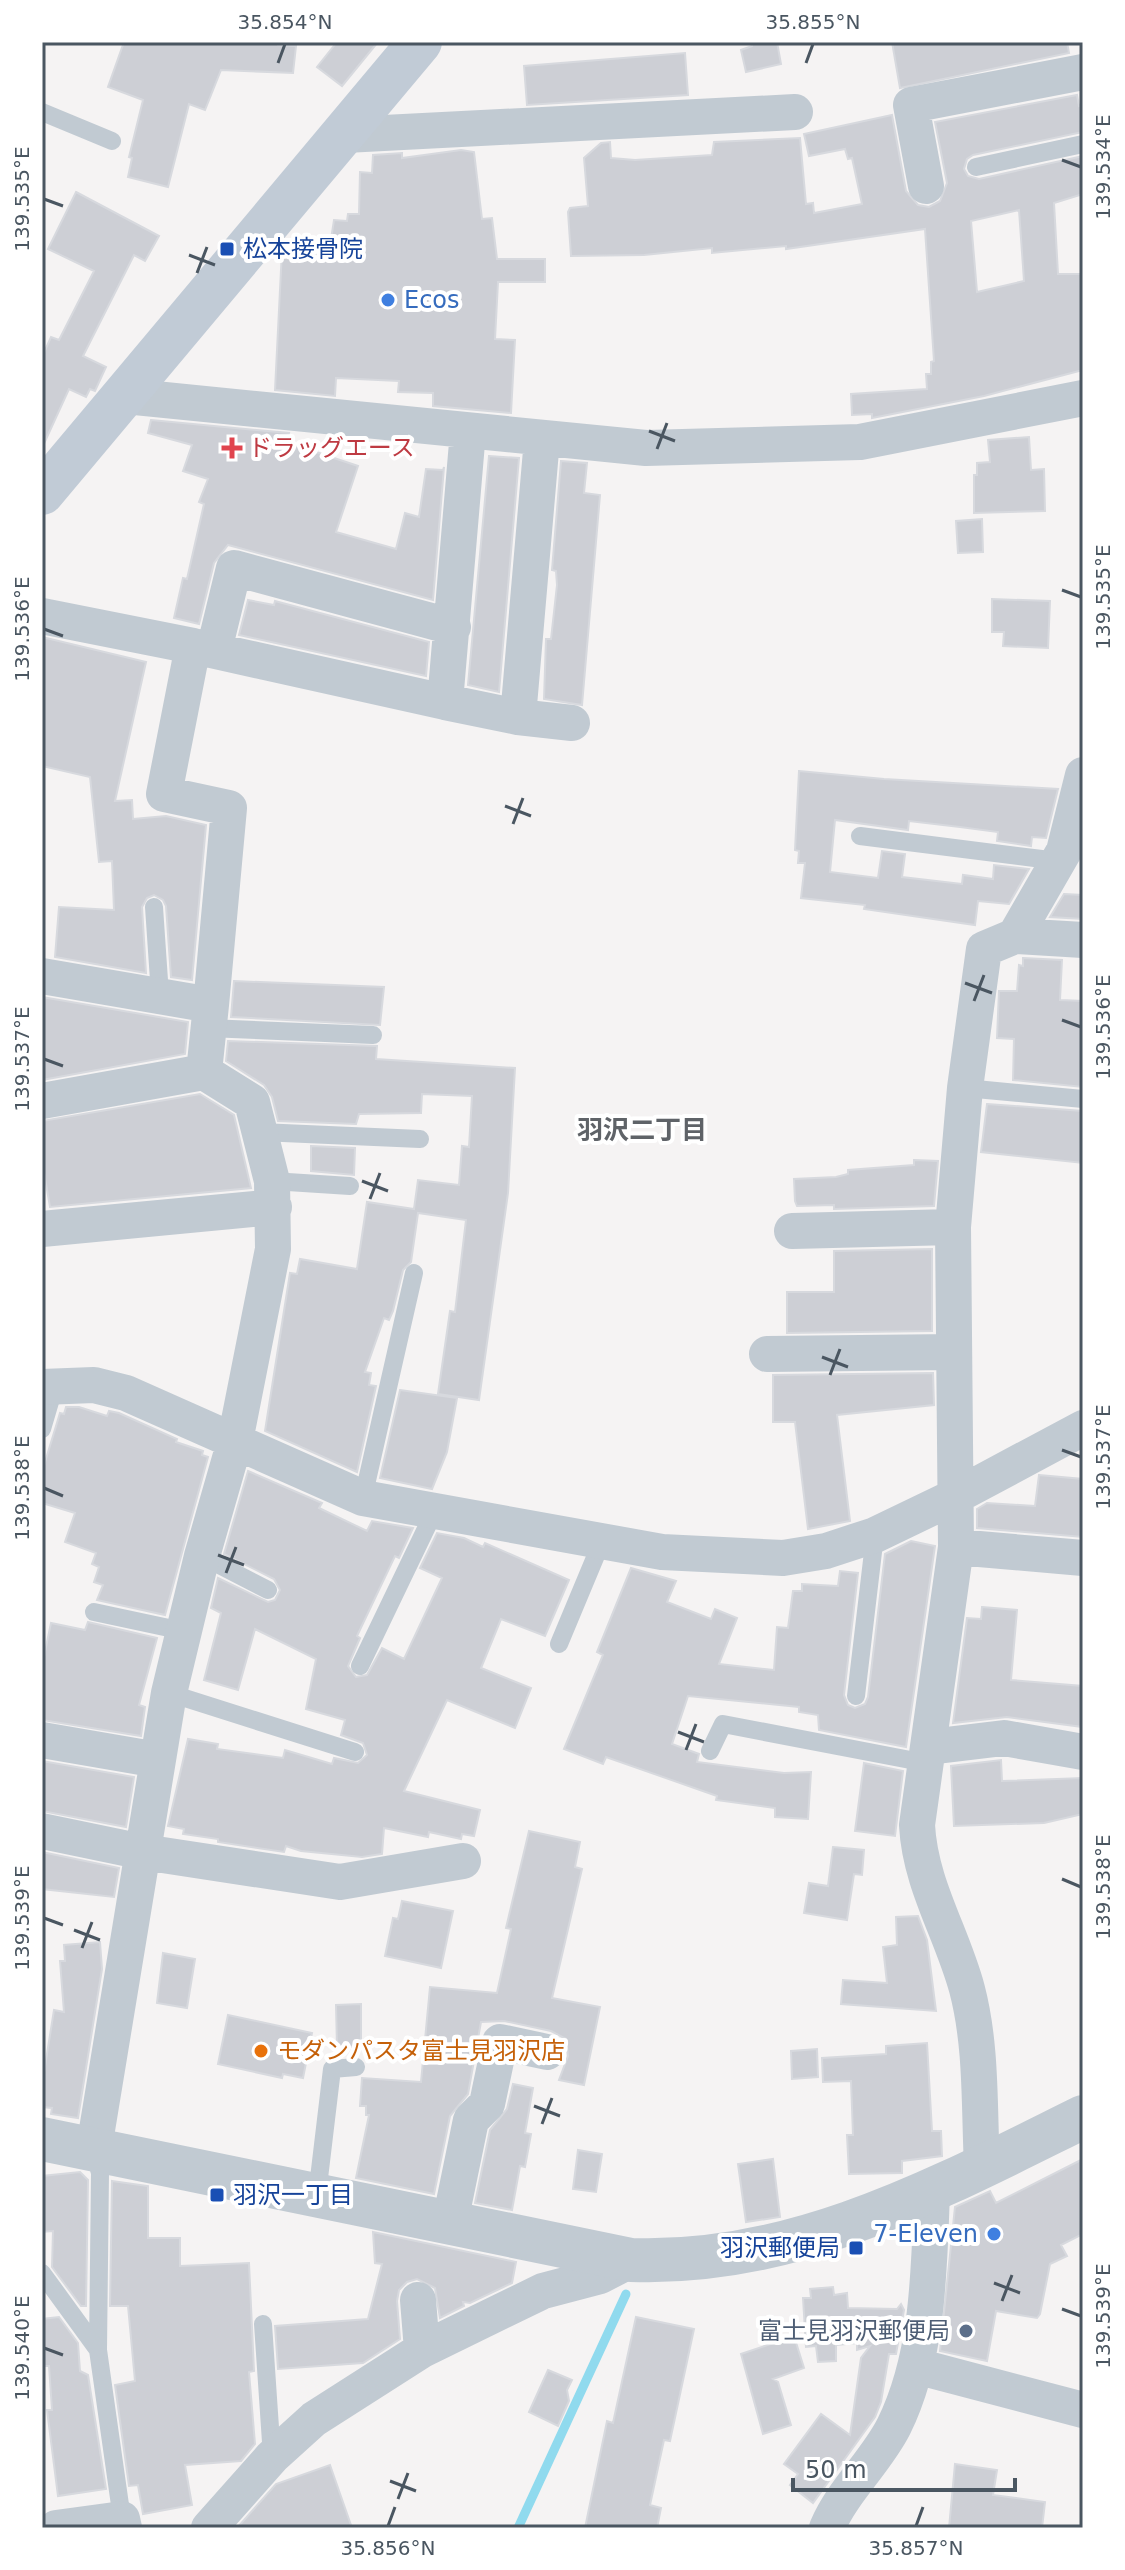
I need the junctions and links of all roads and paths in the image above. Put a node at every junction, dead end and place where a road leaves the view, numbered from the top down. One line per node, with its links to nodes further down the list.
1 (420, 42): 5 (main road)
2 (1083, 72): 9 (street)
3 (42, 112): 6 (lane)
4 (795, 112): 5 (street)
5 (345, 135): 10 (main road)
6 (112, 141)
7 (1083, 144): 8 (lane)
8 (976, 167)
9 (926, 186)
10 (125, 396): 12 (street); 14 (main road)
11 (1083, 398): 13 (street)
12 (468, 431): 13 (street); 16 (street)
13 (542, 439): 19 (street)
14 (42, 493)
15 (42, 616): 17 (street)
16 (453, 627): 17 (street); 18 (street)
17 (203, 648): 18 (street); 29 (street)
18 (445, 702): 19 (street)
19 (518, 717): 20 (street)
20 (572, 723)
21 (1083, 775): 23 (street)
22 (860, 836): 23 (lane)
23 (1058, 861): 25 (street)
24 (154, 907): 28 (lane)
25 (1015, 936): 26 (street); 32 (street)
26 (1083, 940)
27 (42, 976): 28 (street)
28 (160, 995): 29 (street)
29 (209, 1016): 30 (lane); 31 (street)
30 (373, 1035)
31 (204, 1072): 34 (street); 35 (street)
32 (965, 1088): 33 (lane); 39 (street)
33 (1083, 1099)
34 (42, 1101)
35 (260, 1132): 36 (lane); 38 (street)
36 (420, 1139)
37 (350, 1186): 38 (lane)
38 (273, 1194): 40 (street); 48 (street)
39 (953, 1227): 41 (street); 43 (street)
40 (42, 1229)
41 (792, 1231)
42 (414, 1273): 50 (lane)
43 (954, 1352): 44 (street); 49 (street)
44 (767, 1354)
45 (49, 1386): 47 (lane); 48 (street)
46 (1083, 1428): 49 (street)
47 (42, 1429)
48 (235, 1441): 50 (street); 55 (street)
49 (954, 1497): 52 (street); 54 (street)
50 (363, 1498): 51 (street)
51 (434, 1512): 53 (street); 61 (lane)
52 (875, 1535): 53 (street); 63 (lane)
53 (602, 1541): 60 (lane)
54 (956, 1547): 56 (street); 68 (street)
55 (202, 1556): 57 (lane); 59 (street)
56 (1083, 1558)
57 (268, 1590)
58 (94, 1612): 59 (lane)
59 (183, 1631): 62 (street)
60 (559, 1644)
61 (360, 1666)
62 (169, 1693): 66 (lane); 69 (street)
63 (856, 1696)
64 (42, 1740): 69 (street)
65 (710, 1751): 68 (lane)
66 (355, 1752)
67 (1083, 1752): 68 (street)
68 (927, 1755): 78 (street)
69 (158, 1760): 71 (street)
70 (42, 1831): 71 (street)
71 (143, 1852): 72 (street); 77 (street)
72 (463, 1861)
73 (547, 2052): 81 (street)
74 (356, 2067): 80 (lane)
75 (1083, 2117): 78 (street)
76 (42, 2139): 77 (street)
77 (94, 2148): 80 (street); 86 (lane)
78 (982, 2167): 79 (street)
79 (932, 2192): 82 (street); 88 (street)
80 (317, 2195): 81 (street)
81 (450, 2222): 82 (street)
82 (631, 2260): 87 (street)
83 (42, 2273): 86 (lane)
84 (418, 2300): 87 (street)
85 (263, 2324): 90 (lane)
86 (98, 2350): 91 (lane)
87 (422, 2350): 90 (street)
88 (916, 2366): 89 (street); 94 (street)
89 (1083, 2410)
90 (272, 2457): 93 (street)
91 (123, 2524): 92 (street)
92 (56, 2528)
93 (209, 2528)
94 (827, 2528)

